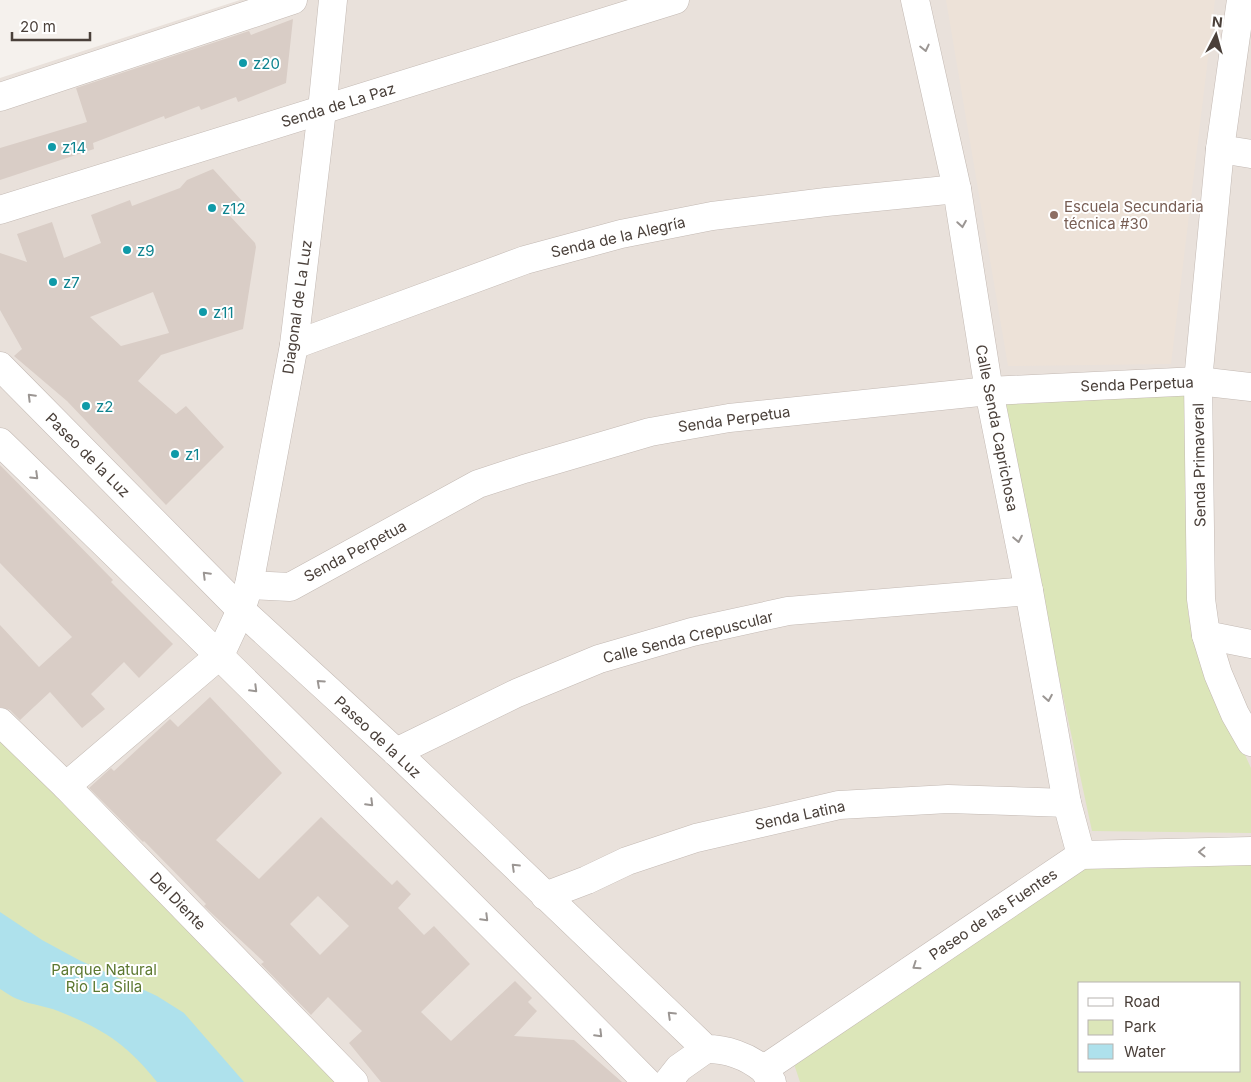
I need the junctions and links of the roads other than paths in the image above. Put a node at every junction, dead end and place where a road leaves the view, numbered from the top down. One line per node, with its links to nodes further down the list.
1 (293, 0): 6 (street)
2 (333, 0): 7 (street, Diagonal de La Luz)
3 (675, 0): 7 (street, Senda de La Paz)
4 (914, 0): 10 (street, Calle Senda Caprichosa, one-way to 10)
5 (1241, 0): 8 (street, Senda Primaveral)
6 (0, 97)
7 (322, 110): 11 (street, Senda de La Paz); 12 (street, Diagonal de La Luz)
8 (1220, 149): 9 (street); 14 (street, Senda Primaveral)
9 (1251, 154)
10 (956, 189): 12 (street, Senda de la Alegría); 16 (street, Calle Senda Caprichosa, one-way to 16)
11 (0, 210)
12 (294, 345): 18 (street, Diagonal de La Luz)
13 (0, 366): 20 (street, Paseo de la Luz, one-way to 13)
14 (1198, 381): 15 (street, Senda Perpetua); 16 (street, Senda Perpetua); 21 (street, Senda Primaveral)
15 (1251, 387)
16 (989, 391): 18 (street, Senda Perpetua); 19 (street, Calle Senda Caprichosa, one-way to 19)
17 (0, 442): 23 (street, one-way to 23)
18 (250, 585): 20 (street, Diagonal de La Luz)
19 (1029, 592): 26 (street, Calle Senda Crepuscular); 28 (street, Calle Senda Caprichosa, one-way to 28)
20 (241, 610): 23 (street); 26 (street, Paseo de la Luz, one-way to 20)
21 (1206, 634): 22 (street); 25 (street, Senda Primaveral)
22 (1251, 644)
23 (220, 655): 27 (street); 35 (street, one-way to 35)
24 (0, 722): 27 (street, Del Diente)
25 (1251, 742)
26 (396, 752): 31 (street, Paseo de la Luz, one-way to 26)
27 (66, 786): 34 (street, Del Diente)
28 (1067, 803): 30 (street, Calle Senda Caprichosa); 31 (street, Senda Latina)
29 (1251, 851): 30 (street, one-way to 30)
30 (1081, 855): 33 (street, Paseo de las Fuentes, one-way to 33)
31 (545, 896): 32 (street, Paseo de la Luz, one-way to 31)
32 (706, 1049): 33 (street); 36 (street)
33 (768, 1076)
34 (354, 1082)
35 (647, 1082)
36 (668, 1082)

